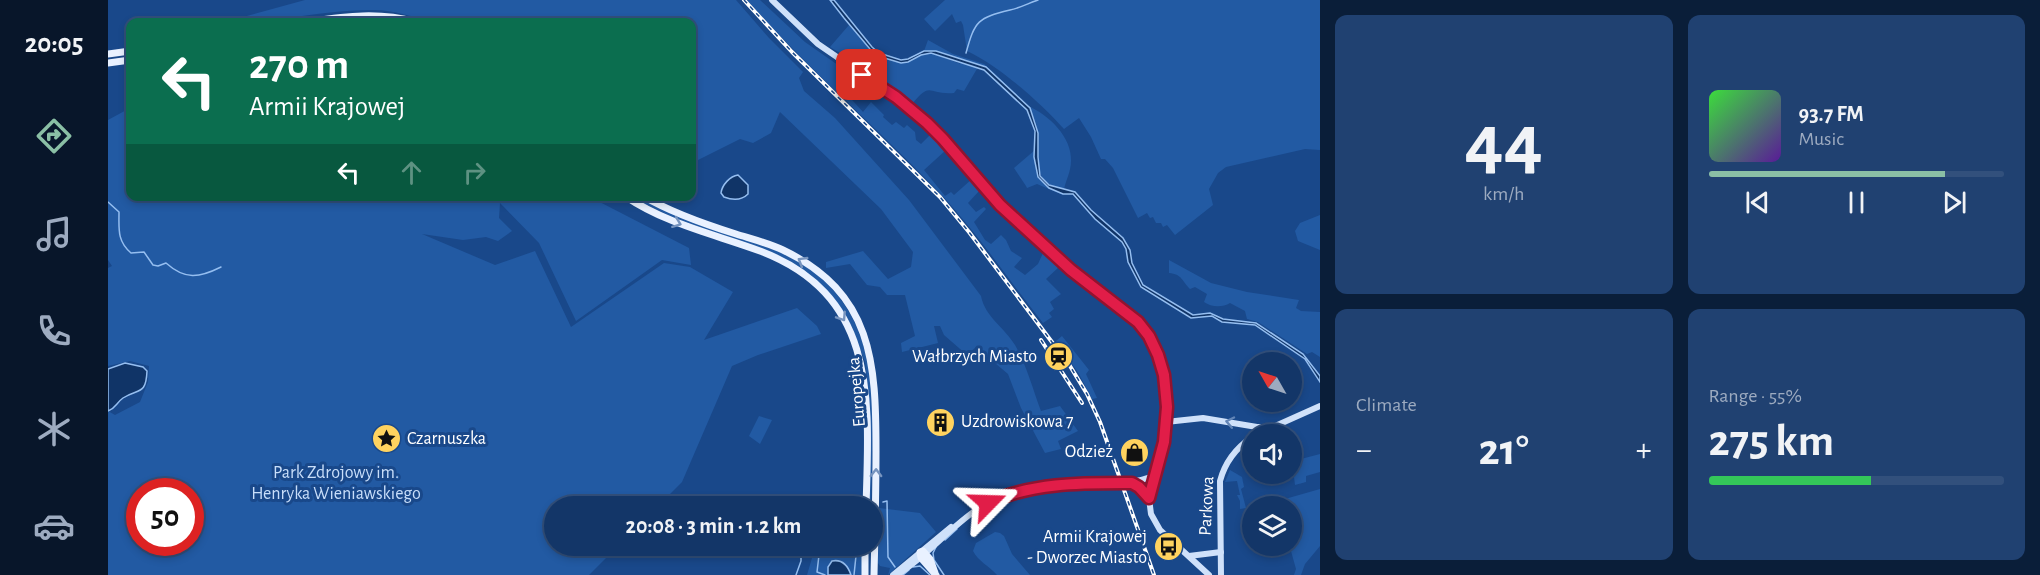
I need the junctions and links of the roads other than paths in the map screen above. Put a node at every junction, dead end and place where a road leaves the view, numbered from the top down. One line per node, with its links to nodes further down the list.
1 (772, 0): 11 (main road)
2 (338, 18): 3 (main road)
3 (394, 18)
4 (126, 52): 5 (main road)
5 (108, 54)
6 (126, 61): 7 (main road)
7 (108, 63)
8 (633, 201): 17 (main road, Europejka, one-way to 17)
9 (652, 201): 25 (main road, Europejka, one-way to 9)
10 (1320, 406): 13 (main road, Parkowa)
11 (1166, 422): 12 (main road, one-way to 11); 15 (main road)
12 (1242, 424)
13 (1280, 424)
14 (1242, 446): 19 (main road, Parkowa)
15 (1154, 476): 16 (main road); 18 (main road)
16 (1132, 483): 18 (main road); 20 (main road)
17 (866, 496)
18 (1149, 498): 22 (main road)
19 (1221, 552): 22 (main road, Parkowa); 28 (main road, Parkowa)
20 (922, 554): 23 (main road); 26 (main road)
21 (865, 556): 24 (main road)
22 (1189, 556): 27 (main road)
23 (936, 574)
24 (865, 575)
25 (874, 575)
26 (895, 575)
27 (1209, 575)
28 (1221, 575)

